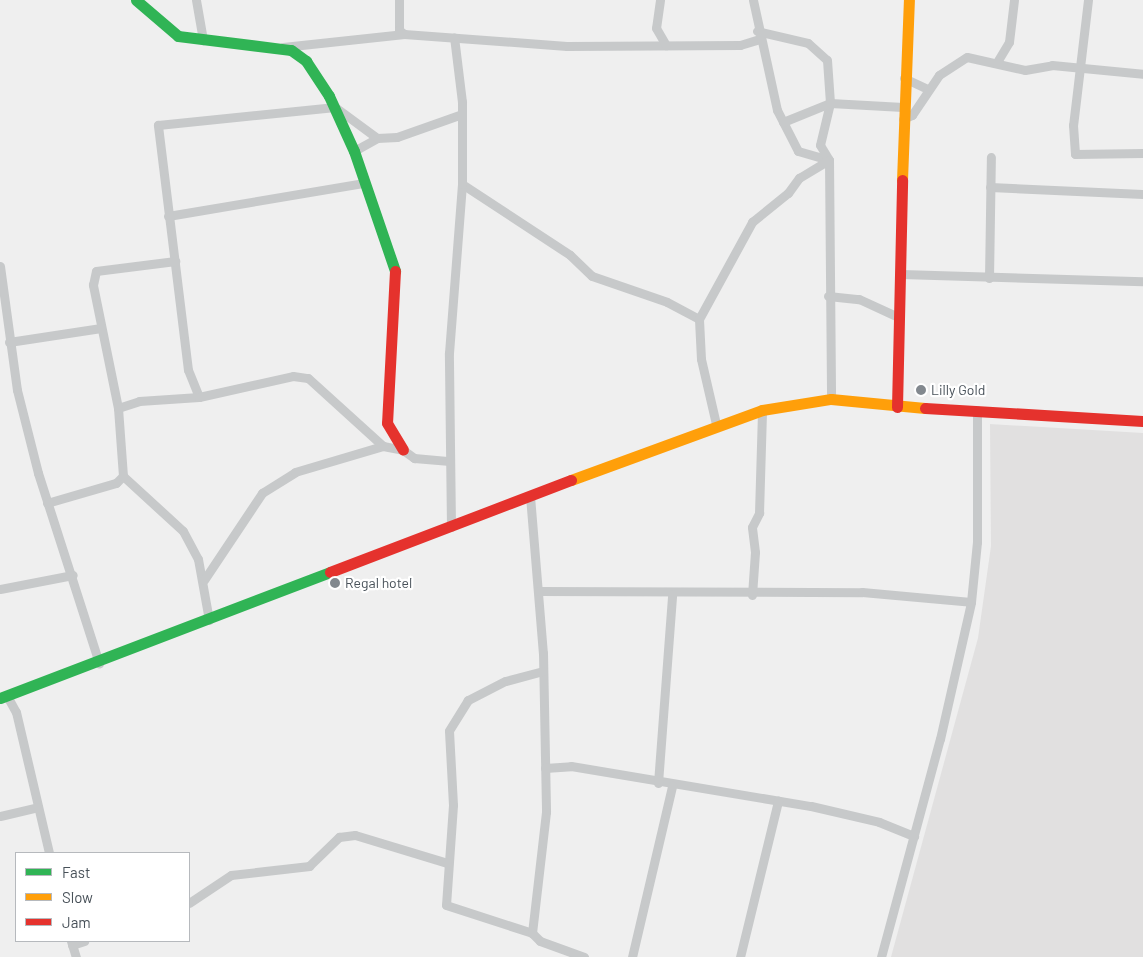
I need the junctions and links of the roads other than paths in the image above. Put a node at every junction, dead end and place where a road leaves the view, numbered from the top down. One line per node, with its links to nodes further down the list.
1 (136, 0): 12 (main road)
2 (196, 0): 12 (street)
3 (398, 0): 9 (street)
4 (660, 0): 13 (street)
5 (753, 0): 10 (street)
6 (909, 0): 18 (main road)
7 (1014, 0): 15 (street)
8 (1088, 0): 16 (street)
9 (404, 34): 11 (street); 14 (street)
10 (758, 35): 13 (street); 20 (street); 25 (street)
11 (454, 37): 13 (street); 23 (street)
12 (203, 40): 14 (main road)
13 (666, 45)
14 (281, 47): 21 (main road)
15 (997, 62): 16 (street); 19 (street)
16 (1081, 71): 17 (street); 28 (street)
17 (1143, 74)
18 (904, 78): 19 (street); 22 (main road)
19 (928, 89): 24 (street)
20 (830, 103): 22 (street); 25 (street); 30 (street)
21 (335, 107): 26 (street); 27 (main road); 35 (street)
22 (902, 107): 24 (main road)
23 (462, 114): 26 (street); 32 (street)
24 (903, 119): 38 (main road)
25 (783, 122): 30 (street)
26 (377, 138): 27 (street)
27 (354, 150): 31 (main road)
28 (1143, 153)
29 (991, 156): 33 (street)
30 (829, 160): 41 (street); 43 (street)
31 (364, 183): 35 (street); 55 (main road)
32 (462, 184): 43 (street); 56 (street)
33 (990, 186): 34 (street); 39 (street)
34 (1143, 194)
35 (168, 216): 36 (street)
36 (175, 261): 44 (street); 46 (street)
37 (0, 266): 45 (street)
38 (902, 274): 39 (street); 42 (main road)
39 (989, 278): 40 (street)
40 (1143, 281)
41 (828, 296): 42 (street); 47 (street)
42 (896, 316): 48 (main road)
43 (699, 319): 53 (street)
44 (101, 328): 45 (street); 49 (street)
45 (9, 342): 59 (street)
46 (199, 396): 49 (street); 54 (street)
47 (831, 399): 48 (main road); 50 (main road)
48 (897, 407): 51 (main road)
49 (118, 408): 57 (street)
50 (762, 410): 53 (main road); 66 (street)
51 (977, 410): 52 (main road); 67 (street)
52 (1143, 421)
53 (716, 424): 58 (main road)
54 (383, 446): 55 (street); 62 (street)
55 (403, 450): 56 (street)
56 (450, 461): 60 (street)
57 (123, 476): 59 (street); 62 (street)
58 (530, 496): 60 (main road); 64 (street)
59 (47, 503): 61 (street)
60 (451, 526): 68 (main road)
61 (73, 575): 63 (street); 69 (street)
62 (204, 580): 68 (street)
63 (0, 588)
64 (539, 592): 65 (street); 70 (street)
65 (672, 594): 66 (street); 73 (street)
66 (752, 595): 67 (street)
67 (971, 602): 78 (street)
68 (209, 620): 69 (main road)
69 (99, 663): 71 (main road)
70 (543, 671): 72 (street); 80 (street)
71 (3, 697): 76 (street)
72 (545, 768): 73 (street); 82 (street)
73 (658, 783): 74 (street)
74 (672, 786): 75 (street); 86 (street)
75 (778, 801): 78 (street); 87 (street)
76 (38, 807): 77 (street); 79 (street)
77 (0, 816)
78 (914, 836): 88 (street)
79 (49, 852)
80 (446, 863): 81 (street); 82 (street)
81 (190, 902)
82 (532, 933): 85 (street)
83 (72, 943): 84 (street)
84 (76, 957)
85 (584, 957)
86 (632, 957)
87 (740, 957)
88 (881, 957)

